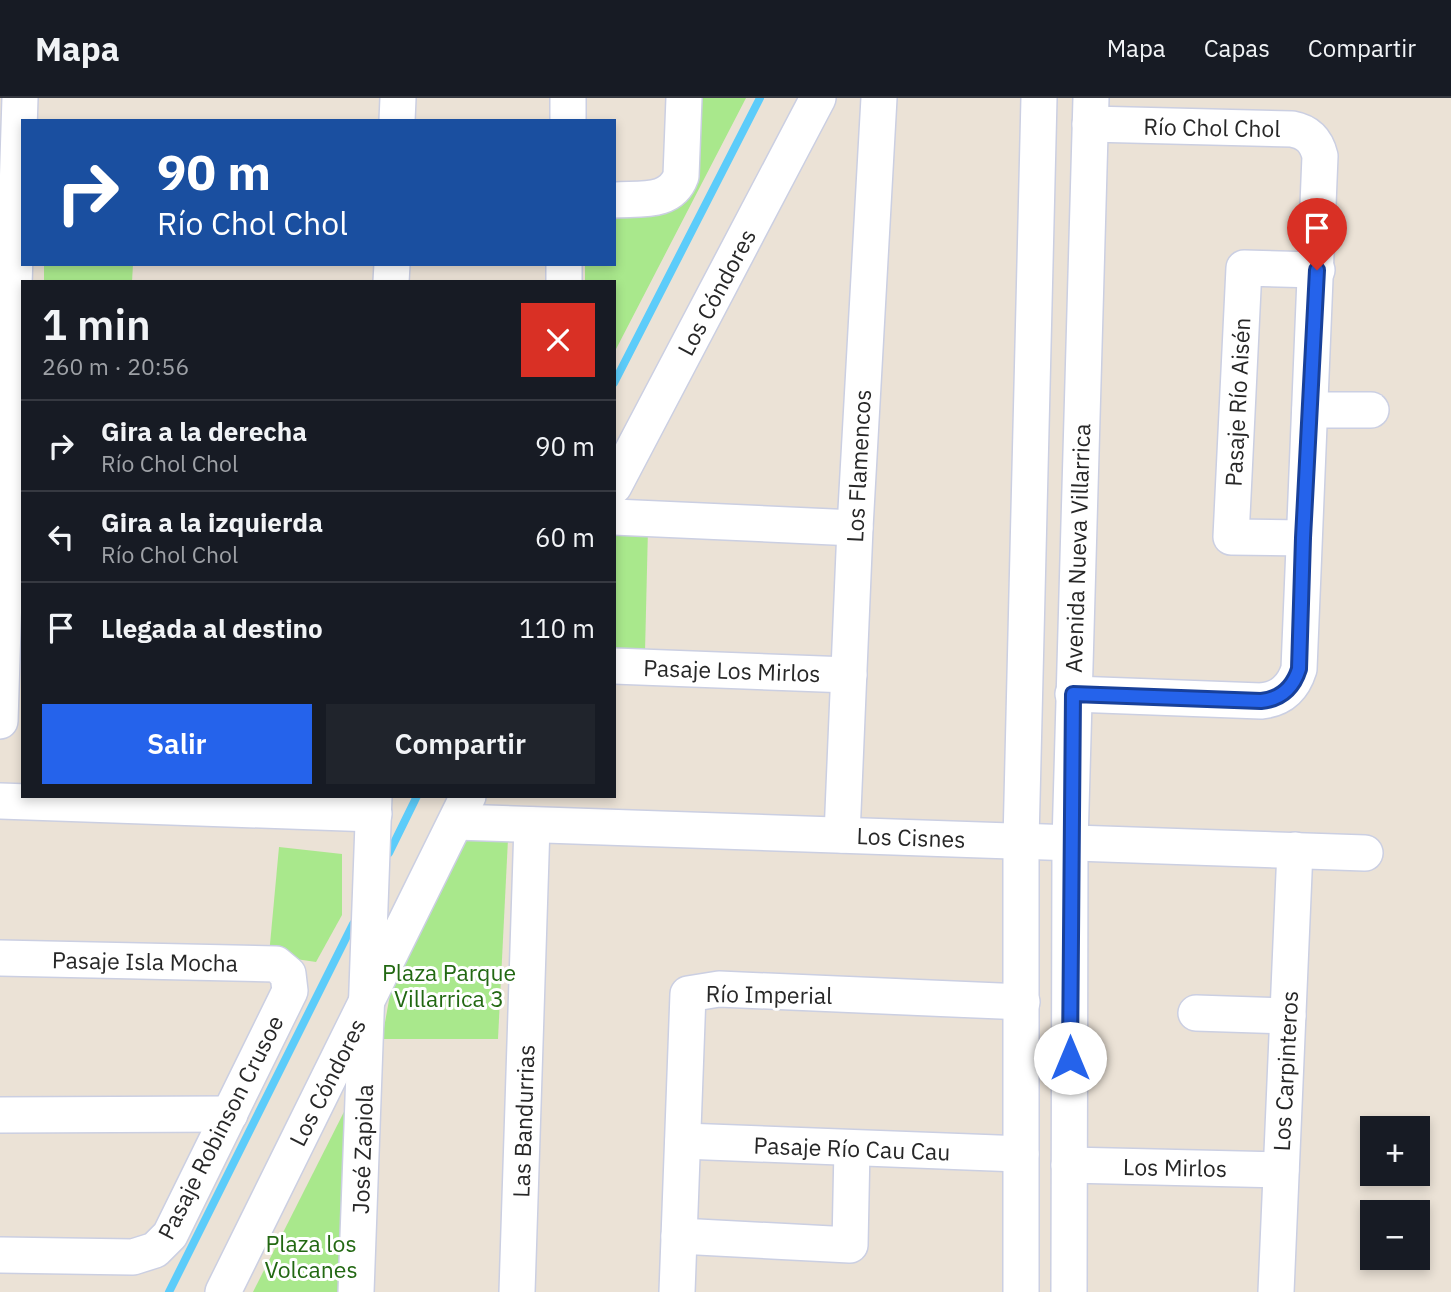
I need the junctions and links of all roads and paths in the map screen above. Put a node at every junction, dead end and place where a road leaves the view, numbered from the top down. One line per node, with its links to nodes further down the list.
1 (20, 98): 12 (street)
2 (398, 98): 9 (street)
3 (568, 98): 10 (street)
4 (684, 98): 11 (street)
5 (818, 98): 17 (street, Los Cóndores)
6 (879, 98): 20 (street, Los Flamencos)
7 (1038, 98): 32 (street)
8 (1090, 111): 13 (street, Río Chol Chol); 25 (street, Avenida Nueva Villarrica)
9 (397, 119)
10 (568, 119)
11 (616, 200)
12 (19, 210): 14 (street)
13 (1317, 270): 15 (street, Río Chol Chol); 21 (street, Pasaje Río Aisén)
14 (17, 359): 18 (street)
15 (1310, 410): 16 (street); 21 (street, Río Chol Chol)
16 (1371, 410)
17 (616, 482)
18 (14, 503): 22 (street)
19 (616, 517): 20 (street)
20 (855, 528): 24 (street, Los Flamencos)
21 (1303, 538): 25 (street, Río Chol Chol)
22 (13, 644): 26 (street)
23 (616, 666): 24 (street, Pasaje Los Mirlos)
24 (849, 675): 31 (street, Los Flamencos)
25 (1073, 694): 33 (street, Avenida Nueva Villarrica)
26 (0, 721)
27 (0, 801): 28 (street)
28 (374, 805): 38 (street, José Zapiola)
29 (462, 809): 30 (street, Los Cisnes); 38 (street, Los Cóndores)
30 (532, 825): 31 (street, Los Cisnes); 53 (street, Las Bandurrias)
31 (842, 835): 32 (street, Los Cisnes)
32 (1021, 841): 33 (street, Los Cisnes); 39 (street)
33 (1070, 843): 34 (street, Los Cisnes); 47 (street, Avenida Nueva Villarrica)
34 (1295, 850): 35 (street, Los Cisnes); 41 (street, Los Carpinteros)
35 (1365, 853)
36 (0, 958): 37 (street, Pasaje Isla Mocha)
37 (288, 974): 42 (street, Pasaje Robinson Crusoe)
38 (368, 1001): 51 (street, Los Cóndores); 52 (street, José Zapiola)
39 (1022, 1002): 44 (street, Río Imperial); 46 (street)
40 (1196, 1013): 41 (street)
41 (1288, 1016): 48 (street, Los Carpinteros)
42 (230, 1114): 43 (street); 50 (street, Pasaje Robinson Crusoe)
43 (0, 1115)
44 (683, 1141): 45 (street, Pasaje Río Cau Cau); 49 (street, Río Imperial)
45 (852, 1148): 46 (street, Pasaje Río Cau Cau); 49 (street)
46 (1021, 1154): 55 (street)
47 (1069, 1165): 48 (street, Los Mirlos); 56 (street, Avenida Nueva Villarrica)
48 (1281, 1170): 57 (street, Los Carpinteros)
49 (679, 1236): 54 (street, Río Imperial)
50 (0, 1255)
51 (223, 1292)
52 (356, 1292)
53 (517, 1292)
54 (677, 1292)
55 (1021, 1292)
56 (1069, 1292)
57 (1276, 1292)

